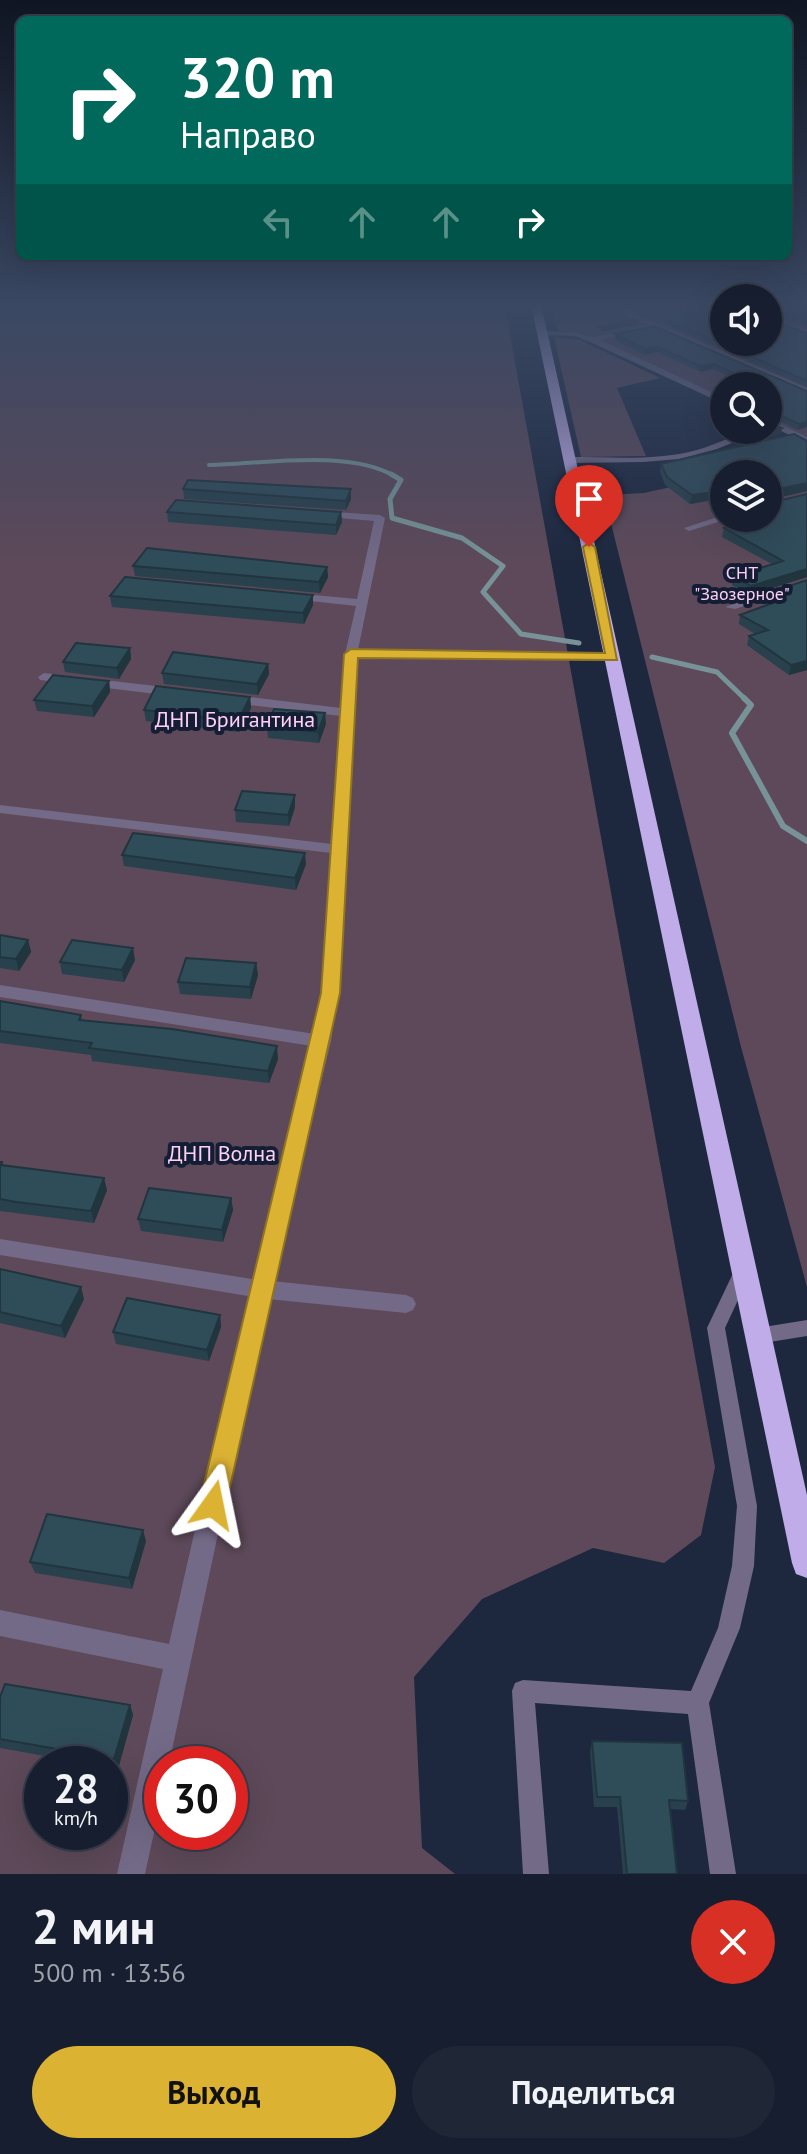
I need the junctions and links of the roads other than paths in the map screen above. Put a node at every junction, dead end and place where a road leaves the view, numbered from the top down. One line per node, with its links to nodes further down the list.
1 (555, 391): 5 (main road)
2 (782, 430): 3 (street)
3 (807, 440)
4 (718, 444): 5 (lane)
5 (570, 460): 14 (main road)
6 (301, 512): 11 (street)
7 (710, 522): 8 (street)
8 (689, 528)
9 (807, 582): 12 (street)
10 (271, 594): 11 (street)
11 (362, 603): 13 (street)
12 (731, 607)
13 (351, 654): 14 (street); 18 (street)
14 (612, 657): 24 (main road)
15 (44, 677): 16 (street)
16 (195, 695)
17 (210, 697): 18 (street)
18 (347, 713): 20 (street)
19 (0, 809): 20 (street)
20 (338, 849): 22 (street)
21 (0, 991): 22 (street)
22 (322, 1041): 25 (street)
23 (0, 1247): 25 (street)
24 (743, 1268): 28 (main road); 32 (lane)
25 (260, 1289): 26 (street); 31 (street)
26 (406, 1304)
27 (807, 1328): 28 (lane)
28 (758, 1336): 29 (main road)
29 (807, 1563)
30 (0, 1623): 31 (street)
31 (179, 1659): 33 (street)
32 (698, 1703): 34 (lane); 35 (lane)
33 (131, 1874)
34 (536, 1874)
35 (723, 1874)

